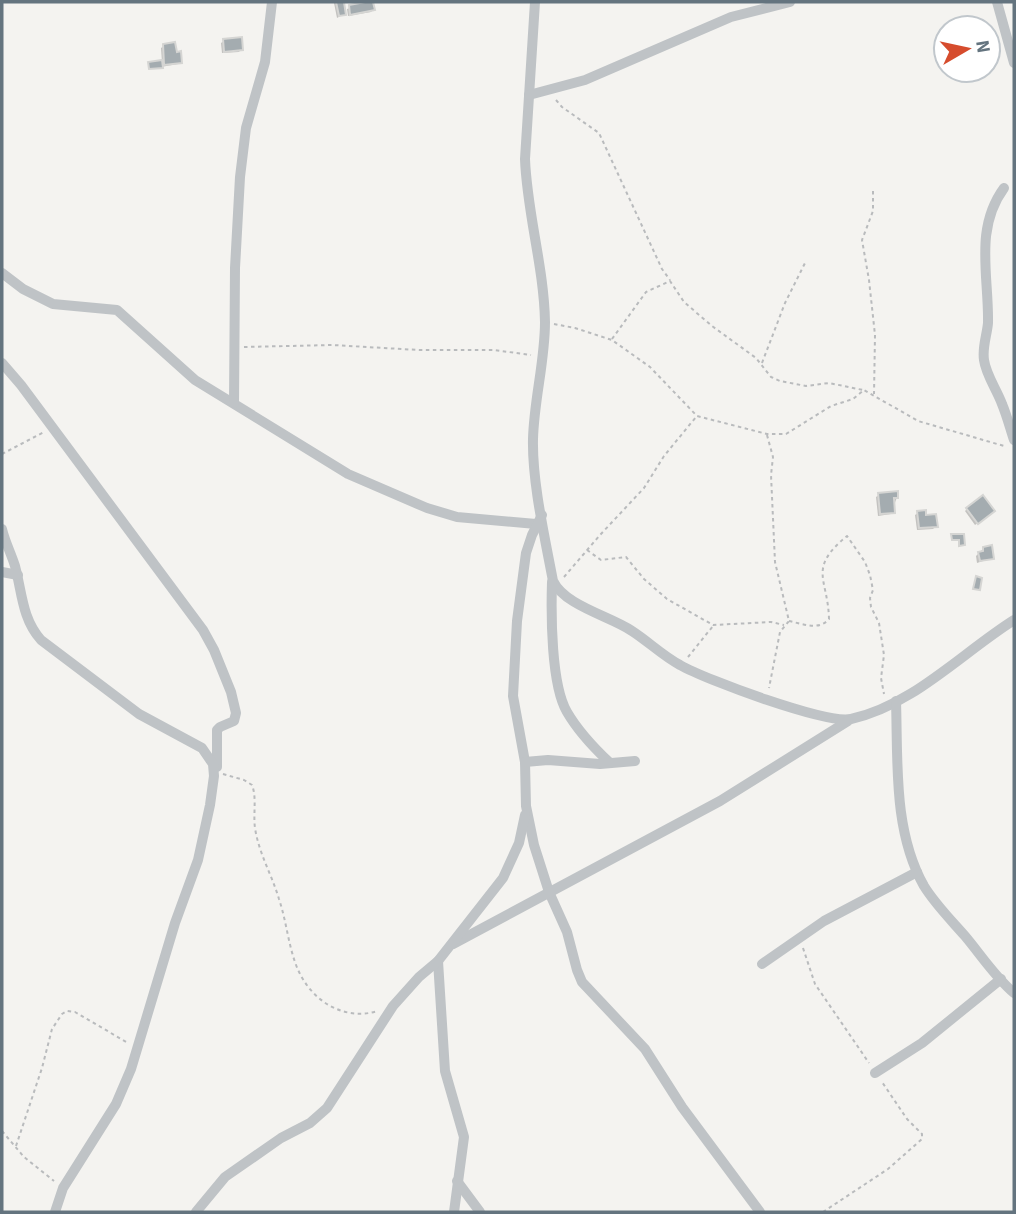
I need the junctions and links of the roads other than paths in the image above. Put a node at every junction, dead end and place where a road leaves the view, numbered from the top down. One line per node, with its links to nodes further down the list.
1 (272, 2): 10 (street)
2 (535, 2): 6 (street)
3 (790, 2): 6 (street)
4 (997, 2): 5 (street)
5 (1014, 63)
6 (529, 95): 12 (street)
7 (1004, 188): 11 (street)
8 (2, 273): 10 (street)
9 (2, 363): 23 (street)
10 (234, 402): 12 (street)
11 (1010, 443)
12 (539, 520): 16 (street); 21 (street)
13 (2, 528): 15 (street)
14 (2, 572): 15 (street)
15 (18, 575): 23 (street)
16 (554, 584): 19 (street); 22 (street)
17 (1014, 620): 18 (street)
18 (891, 703): 19 (street); 25 (street)
19 (850, 719): 26 (street)
20 (635, 761): 22 (street)
21 (525, 762): 22 (street); 24 (street)
22 (610, 763)
23 (215, 775): 34 (street)
24 (526, 806): 26 (street); 27 (street)
25 (917, 872): 29 (street); 30 (street)
26 (549, 892): 27 (street); 38 (street)
27 (450, 946): 28 (street)
28 (438, 961): 33 (street); 35 (street)
29 (761, 964)
30 (1001, 979): 31 (street); 32 (street)
31 (1014, 993)
32 (876, 1073)
33 (457, 1181): 36 (street); 37 (street)
34 (55, 1212)
35 (196, 1212)
36 (454, 1212)
37 (480, 1212)
38 (760, 1212)

